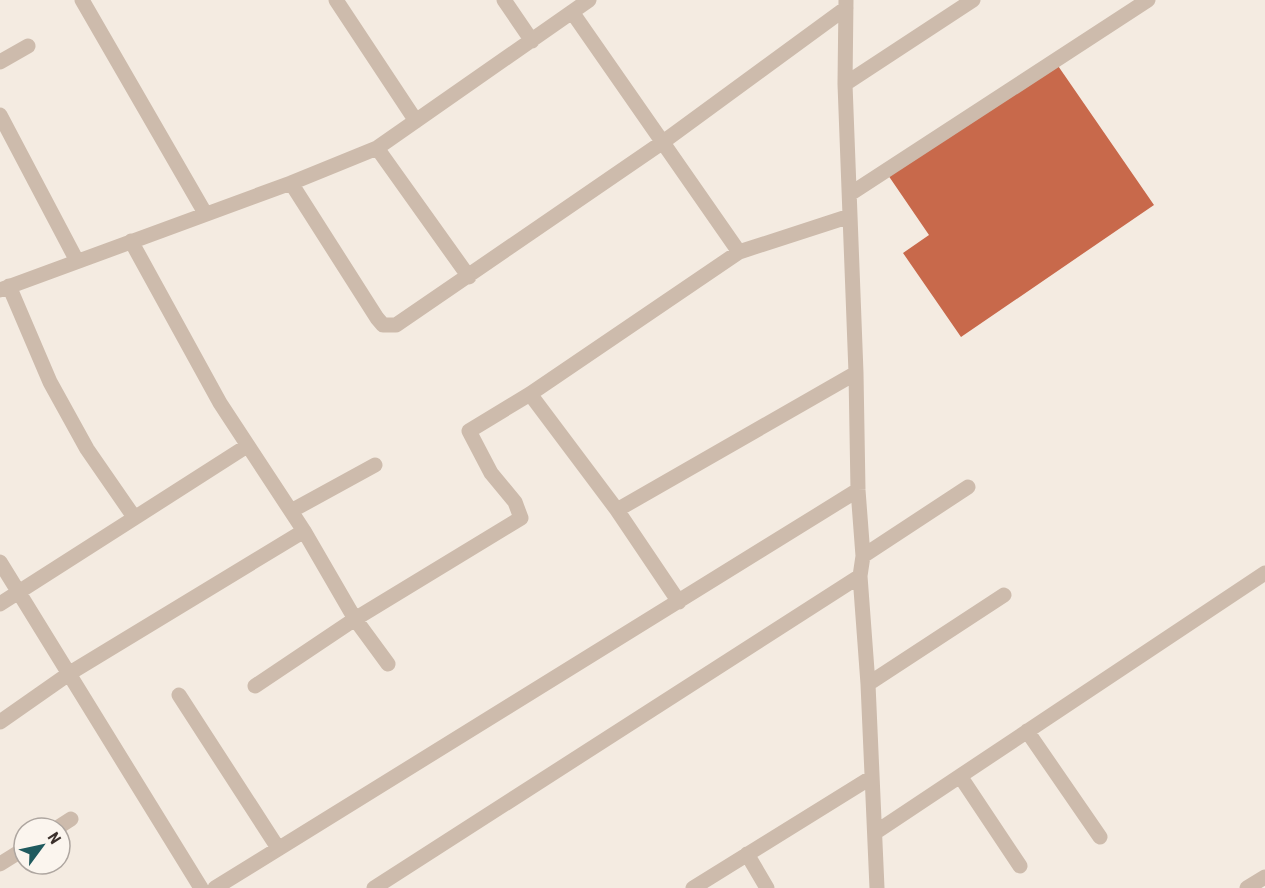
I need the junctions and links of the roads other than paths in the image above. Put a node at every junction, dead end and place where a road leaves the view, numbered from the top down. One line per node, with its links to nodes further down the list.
1 (82, 0): 19 (street)
2 (337, 0): 14 (street)
3 (504, 0): 9 (street)
4 (589, 0): 8 (street)
5 (973, 0): 12 (street)
6 (1148, 0): 18 (street)
7 (846, 4): 12 (street); 15 (street)
8 (572, 12): 9 (street); 15 (street)
9 (532, 42): 14 (street)
10 (28, 46): 11 (street)
11 (0, 62)
12 (845, 84): 18 (street)
13 (0, 115): 23 (street)
14 (416, 121): 16 (street)
15 (663, 142): 22 (street); 24 (street)
16 (377, 148): 17 (street); 24 (street)
17 (291, 183): 19 (street); 24 (street)
18 (850, 194): 20 (street)
19 (206, 213): 21 (street)
20 (850, 216): 22 (street); 26 (street)
21 (131, 241): 23 (street); 28 (street)
22 (739, 252): 27 (street)
23 (77, 261): 25 (street)
24 (469, 277)
25 (4, 288): 34 (street)
26 (856, 373): 31 (street); 32 (street)
27 (530, 394): 32 (street); 44 (street)
28 (247, 446): 33 (street); 34 (street)
29 (375, 465): 33 (street)
30 (968, 487): 36 (street)
31 (858, 490): 36 (street); 42 (street)
32 (617, 510): 42 (street)
33 (291, 511): 35 (street)
34 (134, 517): 40 (street)
35 (303, 531): 44 (street); 46 (street)
36 (863, 556): 39 (street)
37 (0, 562): 40 (street)
38 (1265, 573): 51 (street)
39 (860, 576): 47 (street); 62 (street)
40 (18, 593): 43 (street); 46 (street)
41 (1005, 595): 47 (street)
42 (679, 602): 56 (street)
43 (0, 604)
44 (355, 619): 45 (street); 48 (street)
45 (388, 664)
46 (70, 673): 50 (street); 60 (street)
47 (868, 684): 53 (street)
48 (255, 686)
49 (179, 696): 56 (street)
50 (0, 722)
51 (1027, 731): 52 (street); 55 (street)
52 (960, 776): 54 (street); 58 (street)
53 (872, 777): 54 (street); 57 (street)
54 (876, 832): 65 (street)
55 (1100, 837)
56 (278, 848): 61 (street)
57 (747, 854): 63 (street); 64 (street)
58 (1020, 866)
59 (1265, 877): 66 (street)
60 (201, 888)
61 (215, 888)
62 (374, 888)
63 (693, 888)
64 (767, 888)
65 (877, 888)
66 (1247, 888)

